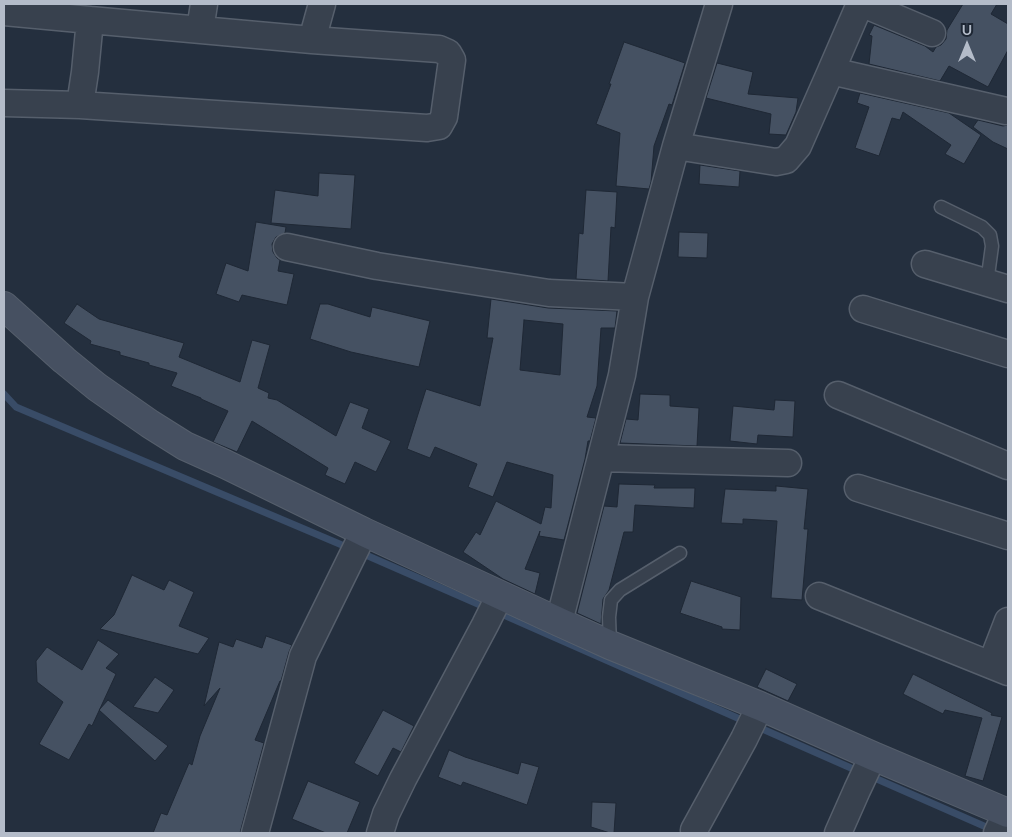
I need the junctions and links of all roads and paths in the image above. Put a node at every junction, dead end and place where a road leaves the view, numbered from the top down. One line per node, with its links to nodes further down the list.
1 (204, 4): 10 (street)
2 (322, 4): 12 (street)
3 (719, 4): 17 (street)
4 (860, 4): 13 (street)
5 (863, 4): 11 (street)
6 (34, 9): 7 (street); 9 (street)
7 (4, 12)
8 (120, 13): 9 (street); 10 (street)
9 (90, 20): 15 (street)
10 (200, 30): 12 (street)
11 (932, 33)
12 (312, 40): 15 (street)
13 (831, 71): 16 (street); 17 (street)
14 (4, 103): 15 (street)
15 (80, 105)
16 (1006, 111)
17 (676, 146): 22 (street)
18 (941, 207): 21 (lane)
19 (287, 247): 22 (street)
20 (925, 264): 21 (street)
21 (998, 286)
22 (635, 297): 27 (street)
23 (4, 306): 32 (street)
24 (863, 309): 25 (street)
25 (1008, 354)
26 (838, 395): 29 (street)
27 (601, 458): 28 (street); 37 (street)
28 (788, 463)
29 (1008, 466)
30 (858, 488): 31 (street)
31 (1008, 536)
32 (361, 537): 35 (street); 44 (street)
33 (680, 553): 38 (lane)
34 (819, 596): 39 (street)
35 (493, 609): 37 (street); 45 (street)
36 (1008, 621): 39 (street)
37 (559, 622): 38 (street)
38 (610, 645): 40 (street)
39 (1000, 668)
40 (752, 722): 41 (street); 43 (street)
41 (865, 772): 42 (street); 46 (street)
42 (1003, 820)
43 (694, 830)
44 (256, 833)
45 (380, 833)
46 (838, 833)

